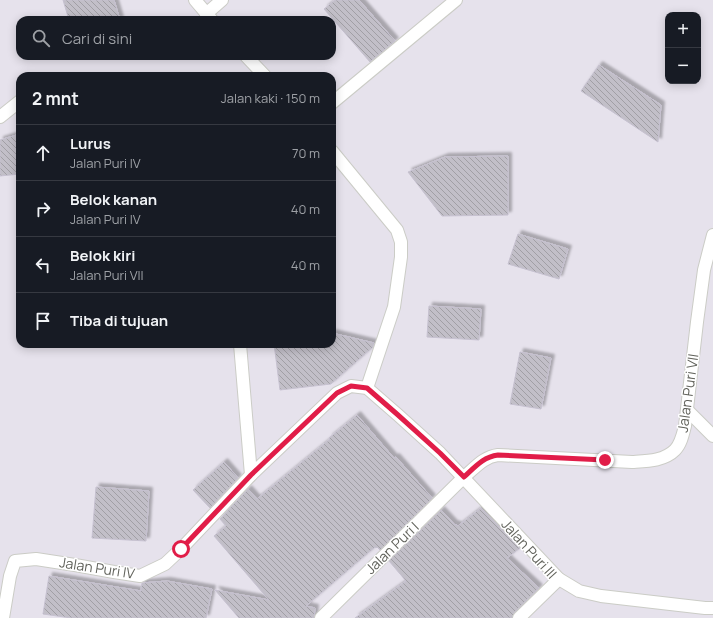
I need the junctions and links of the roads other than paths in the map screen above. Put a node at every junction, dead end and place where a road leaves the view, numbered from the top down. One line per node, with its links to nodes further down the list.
1 (195, 0): 4 (street)
2 (222, 0): 5 (street)
3 (456, 0): 8 (street)
4 (208, 16)
5 (210, 16)
6 (250, 60): 7 (street)
7 (261, 72)
8 (336, 100)
9 (16, 104): 10 (street)
10 (0, 117)
11 (336, 156): 14 (street)
12 (713, 234): 15 (street, Jalan Puri VII)
13 (240, 348): 17 (street)
14 (367, 388): 17 (street, Jalan Puri IV); 18 (street)
15 (688, 411): 16 (street); 18 (street, Jalan Puri VII)
16 (713, 436)
17 (251, 475): 21 (street, Jalan Puri IV)
18 (464, 477): 19 (street, Jalan Puri III); 22 (street, Jalan Puri I)
19 (559, 579): 20 (street); 23 (street, Jalan Puri III)
20 (713, 608)
21 (3, 618)
22 (320, 618)
23 (519, 618)

